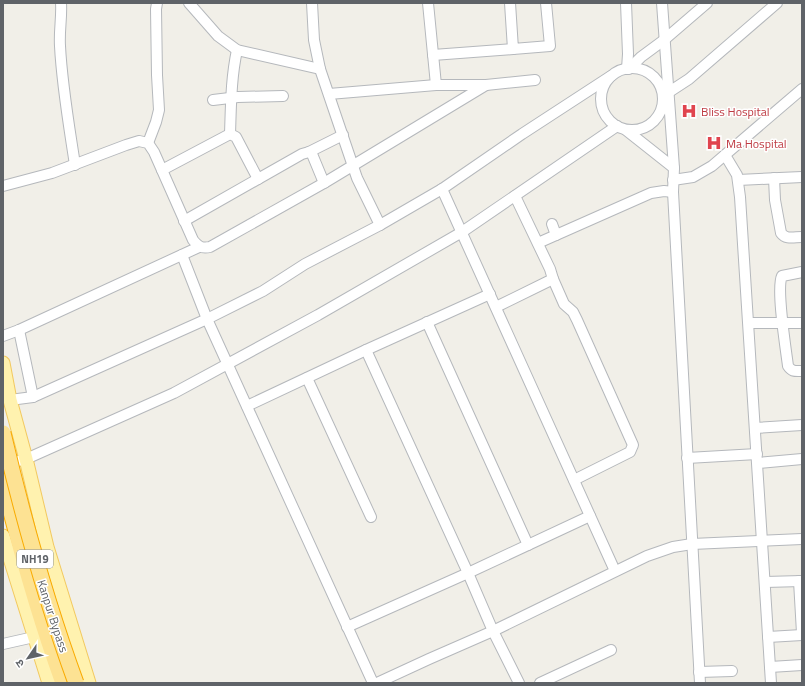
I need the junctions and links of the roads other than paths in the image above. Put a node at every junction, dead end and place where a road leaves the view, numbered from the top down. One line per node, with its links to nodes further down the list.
1 (61, 3): 34 (street)
2 (157, 3): 31 (street)
3 (188, 3): 14 (street)
4 (312, 3): 16 (street)
5 (428, 3): 15 (street)
6 (510, 3): 13 (street)
7 (546, 3): 13 (street)
8 (626, 3): 17 (street)
9 (662, 3): 12 (street)
10 (707, 3): 12 (street)
11 (777, 3): 24 (street)
12 (664, 40): 17 (street); 24 (street)
13 (513, 49): 15 (street)
14 (237, 50): 16 (street); 26 (street)
15 (433, 55): 20 (street)
16 (320, 69): 23 (street)
17 (628, 69): 18 (street); 24 (street)
18 (611, 76): 28 (street); 45 (street)
19 (535, 80): 21 (street)
20 (436, 85): 21 (street); 23 (street)
21 (486, 85): 35 (street)
22 (802, 89): 33 (street)
23 (329, 94): 30 (street)
24 (665, 95): 28 (street); 36 (street)
25 (283, 96): 26 (street)
26 (230, 98): 27 (street); 29 (street)
27 (213, 100)
28 (622, 128): 36 (street); 47 (street)
29 (230, 134): 37 (street); 40 (street)
30 (343, 136): 32 (street); 35 (street)
31 (148, 143): 34 (street); 37 (street)
32 (309, 152): 40 (street); 43 (street)
33 (725, 155): 41 (street); 42 (street)
34 (75, 165): 44 (street)
35 (352, 165): 43 (street); 50 (street)
36 (674, 168): 41 (street)
37 (162, 170): 48 (street)
38 (802, 177): 39 (street)
39 (774, 178): 42 (street); 53 (street)
40 (258, 179): 48 (street)
41 (672, 180): 46 (street)
42 (738, 180): 63 (street)
43 (324, 183): 55 (street)
44 (3, 186)
45 (442, 190): 50 (street); 51 (street)
46 (673, 192): 52 (street); 79 (street)
47 (515, 196): 51 (street); 54 (street)
48 (184, 221): 55 (street)
49 (552, 224): 52 (street)
50 (380, 225): 61 (street)
51 (462, 232): 59 (street); 70 (street)
52 (556, 235): 54 (street)
53 (802, 237)
54 (538, 243): 58 (street)
55 (199, 247): 56 (street)
56 (182, 255): 61 (street); 66 (street)
57 (802, 272): 65 (street)
58 (553, 279): 60 (street); 84 (street)
59 (490, 294): 60 (street); 62 (street)
60 (496, 307): 84 (street)
61 (207, 319): 70 (street); 73 (street)
62 (427, 322): 68 (street); 92 (street)
63 (749, 323): 65 (street); 77 (street)
64 (802, 323): 65 (street)
65 (783, 324): 71 (street)
66 (20, 330): 67 (street); 73 (street)
67 (3, 336)
68 (366, 350): 72 (street); 95 (street)
69 (3, 363): 74 (main road)
70 (227, 364): 75 (street); 80 (street)
71 (802, 371)
72 (307, 378): 75 (street); 87 (street)
73 (33, 397): 74 (street)
74 (10, 400): 80 (main road)
75 (247, 406): 99 (street)
76 (802, 426): 77 (street)
77 (756, 428): 81 (street)
78 (3, 433): 112 (highway, Kanpur Bypass / NH19, bridge)
79 (687, 458): 81 (street); 91 (street)
80 (26, 459): 83 (street); 113 (main road)
81 (757, 459): 82 (street); 90 (street)
82 (802, 459)
83 (3, 465)
84 (574, 480): 86 (street)
85 (3, 481): 111 (highway, Kanpur Bypass / NH19)
86 (590, 516): 92 (street); 94 (street)
87 (372, 517)
88 (3, 536): 93 (main road)
89 (802, 539): 90 (street)
90 (763, 542): 91 (street); 97 (street)
91 (692, 544): 94 (street); 109 (street)
92 (528, 545): 95 (street)
93 (8, 569): 102 (main road)
94 (615, 571): 100 (street)
95 (468, 572): 99 (street); 100 (street)
96 (801, 581): 97 (street); 98 (street)
97 (765, 582): 103 (street)
98 (801, 604): 101 (street)
99 (347, 627): 114 (street)
100 (493, 631): 115 (street); 116 (street)
101 (802, 634): 103 (street)
102 (34, 637): 104 (street); 110 (main road)
103 (768, 637): 107 (street)
104 (3, 644)
105 (611, 650): 117 (street)
106 (802, 665): 107 (street)
107 (770, 667): 119 (street)
108 (732, 671): 109 (street)
109 (699, 672): 118 (street)
110 (49, 683)
111 (63, 683)
112 (76, 683)
113 (89, 683)
114 (373, 683)
115 (377, 683)
116 (519, 683)
117 (540, 683)
118 (700, 683)
119 (771, 683)

